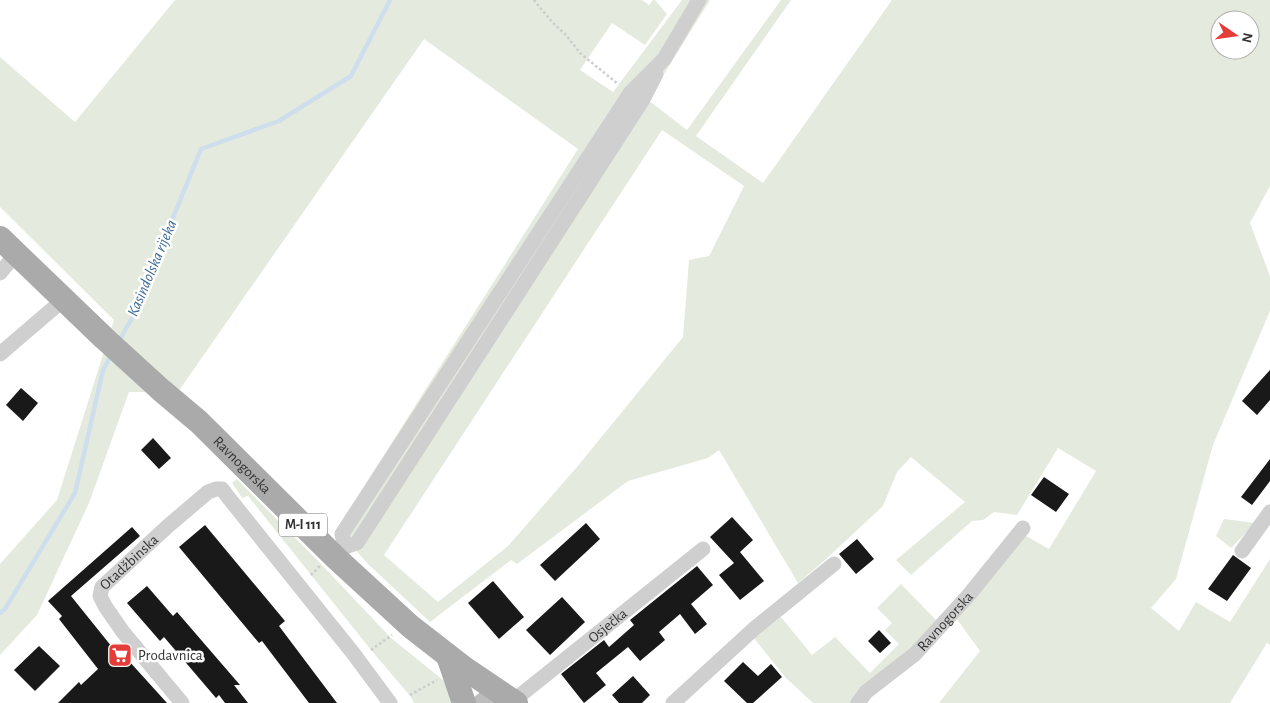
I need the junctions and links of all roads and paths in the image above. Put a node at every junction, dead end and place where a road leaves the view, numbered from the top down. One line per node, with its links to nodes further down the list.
1 (534, 0): 3 (path)
2 (699, 0): 12 (street)
3 (618, 84)
4 (8, 246): 5 (street, Ravnogorska); 6 (main road, Ravnogorska / M-I 111)
5 (0, 273)
6 (63, 300): 7 (street); 12 (main road, Ravnogorska / M-I 111)
7 (0, 354)
8 (1270, 512): 11 (street)
9 (1023, 528): 23 (street, Ravnogorska)
10 (703, 549): 18 (street, Osječka)
11 (1242, 551)
12 (341, 552): 16 (main road, Ravnogorska / M-I 111)
13 (834, 564): 22 (street)
14 (393, 634): 15 (path)
15 (371, 650)
16 (446, 666): 17 (path); 18 (main road, Ravnogorska / M-I 111); 21 (main road)
17 (410, 695)
18 (503, 701)
19 (182, 703): 20 (street, Otadžbinska)
20 (390, 703)
21 (464, 703)
22 (672, 703)
23 (858, 703)

